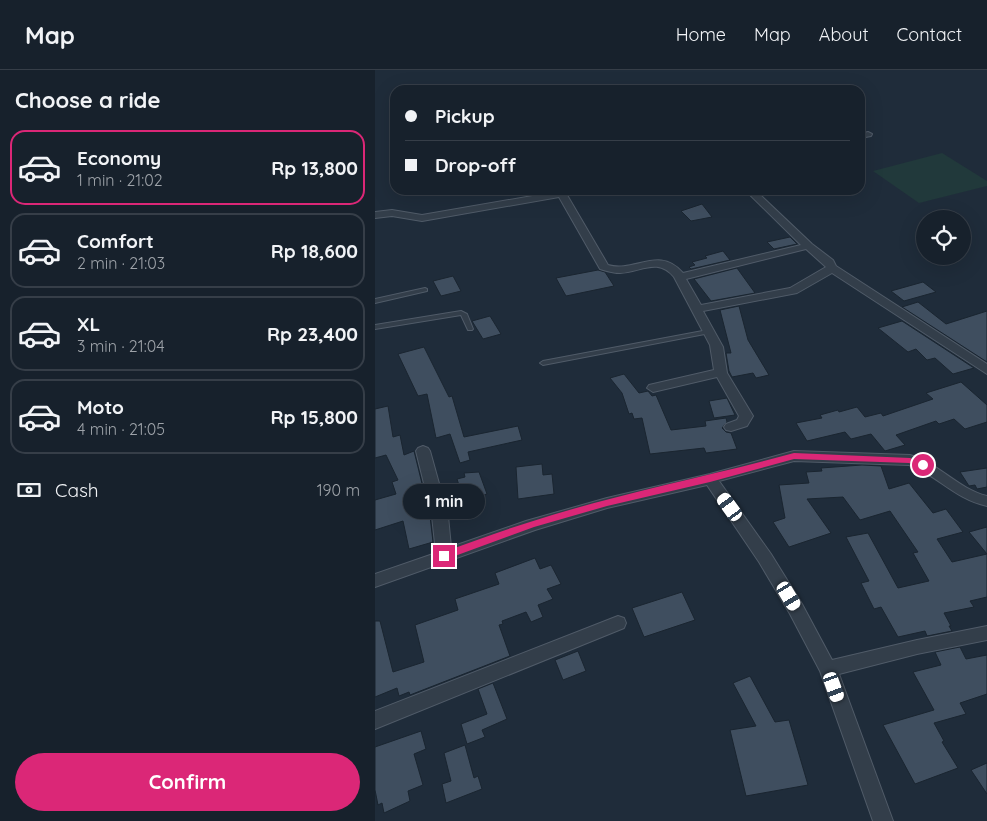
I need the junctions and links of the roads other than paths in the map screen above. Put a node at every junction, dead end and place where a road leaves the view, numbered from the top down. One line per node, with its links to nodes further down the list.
1 (556, 195): 4 (street)
2 (563, 195): 7 (street)
3 (755, 195): 5 (street)
4 (375, 215)
5 (808, 246): 6 (street); 7 (street)
6 (832, 268): 10 (street); 15 (street)
7 (680, 276): 10 (street)
8 (425, 290): 9 (lane)
9 (375, 302)
10 (696, 309): 13 (street)
11 (375, 327): 12 (lane)
12 (470, 329)
13 (708, 332): 14 (lane); 16 (street)
14 (543, 363)
15 (987, 370)
16 (721, 372): 17 (street); 18 (street)
17 (653, 388)
18 (731, 427)
19 (423, 451): 22 (street)
20 (710, 479): 21 (street); 22 (street); 26 (street)
21 (987, 501)
22 (444, 556): 23 (street)
23 (375, 581)
24 (618, 623): 27 (street)
25 (987, 633): 26 (street)
26 (828, 669): 28 (street)
27 (375, 720)
28 (883, 821)

